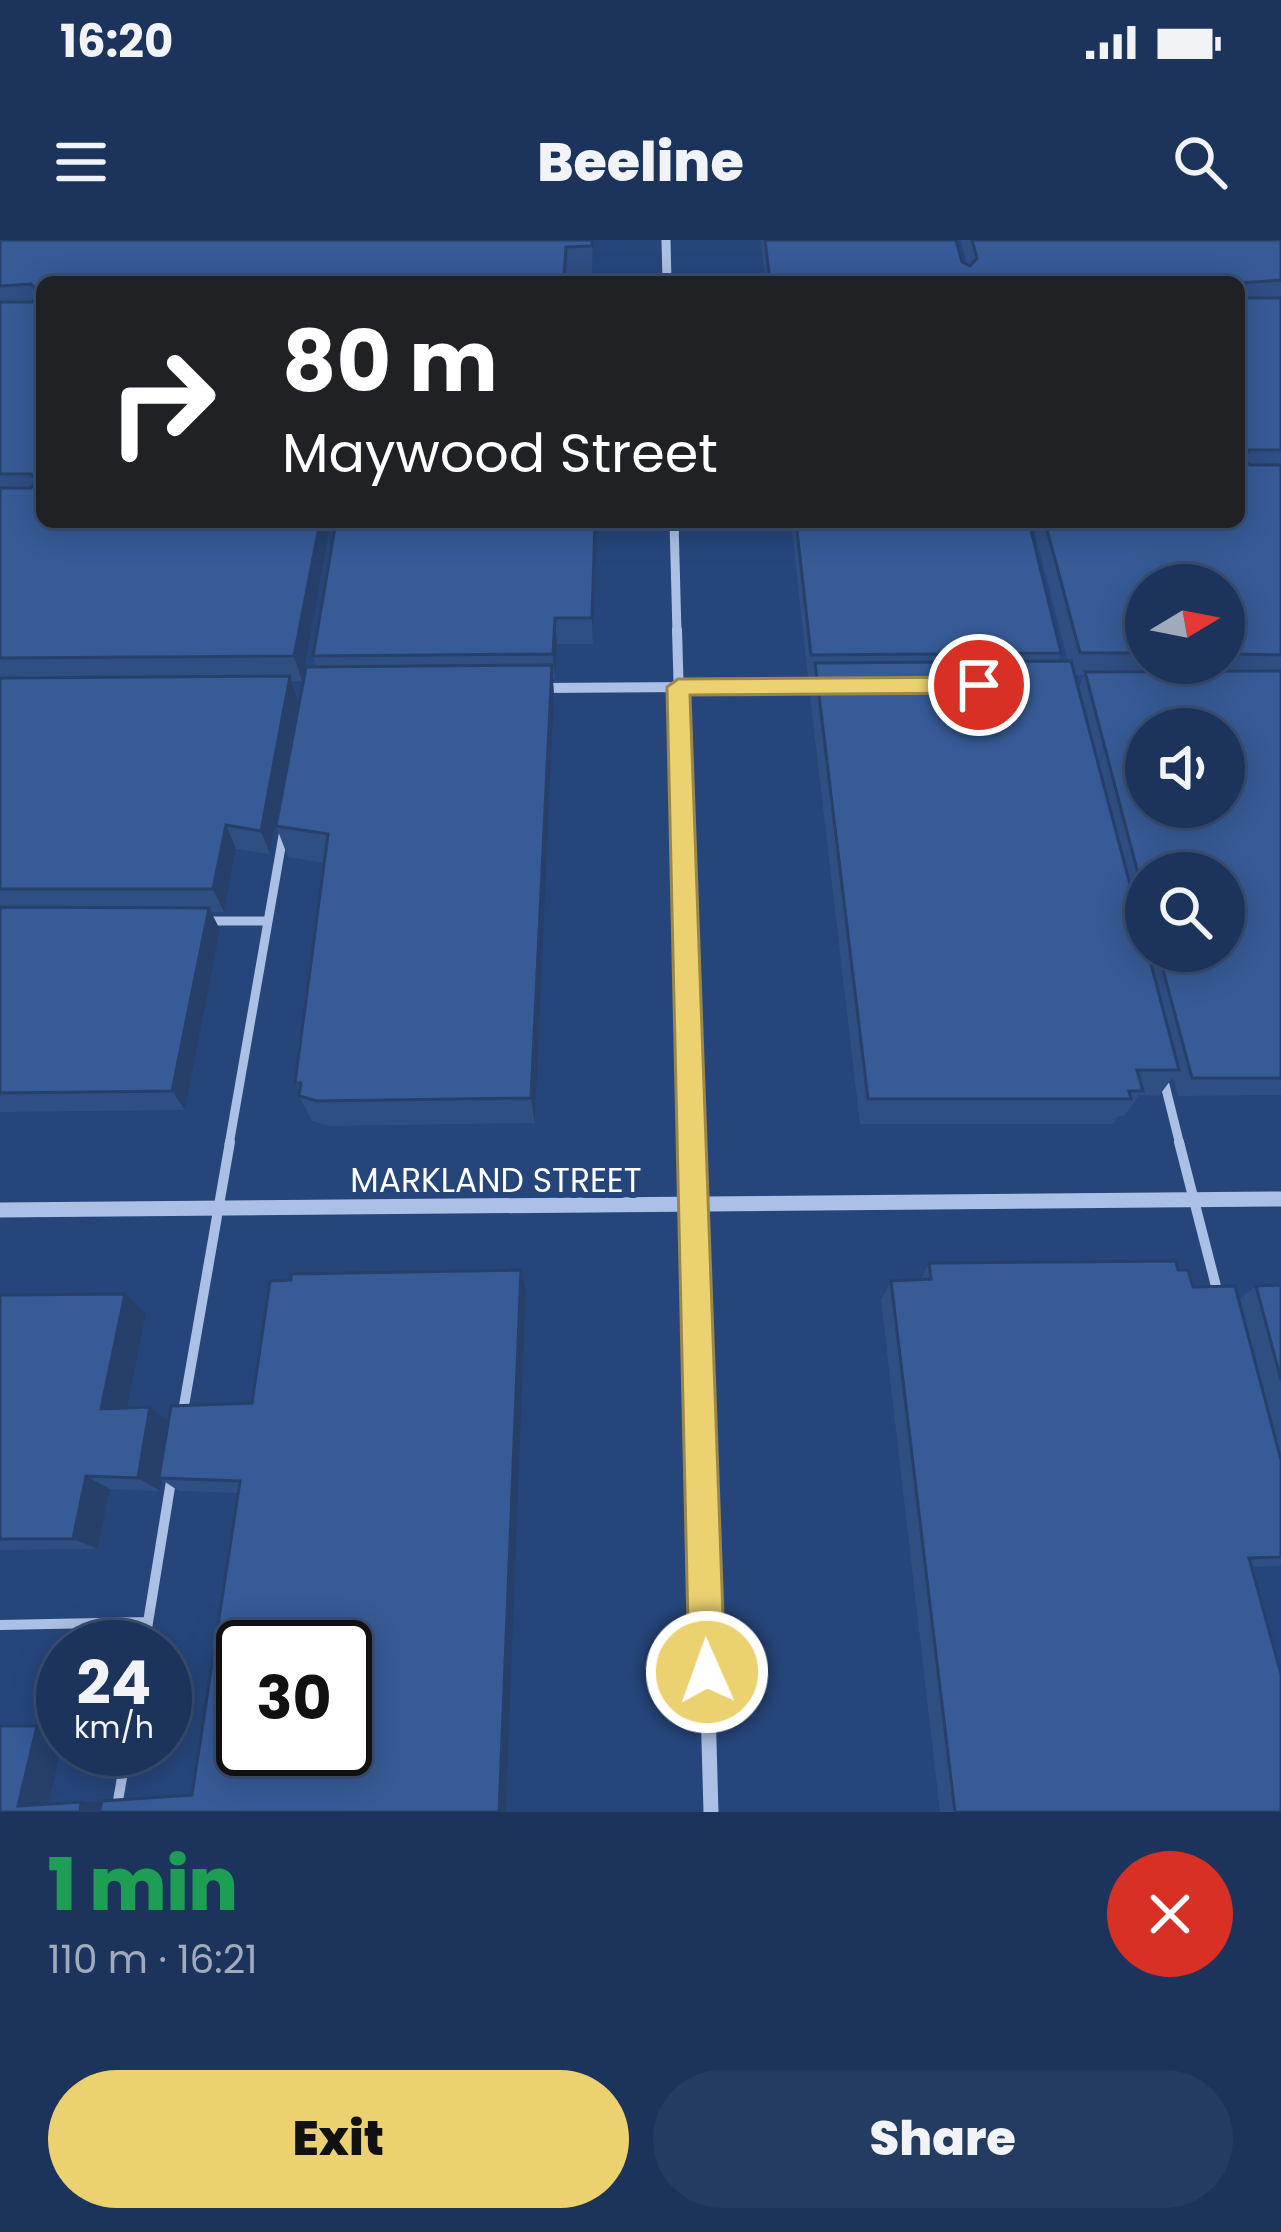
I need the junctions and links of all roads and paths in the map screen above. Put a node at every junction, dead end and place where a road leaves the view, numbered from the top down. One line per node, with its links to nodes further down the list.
1 (666, 240): 2 (street)
2 (668, 276)
3 (674, 528): 5 (street)
4 (837, 686): 5 (street)
5 (678, 687): 6 (street); 13 (street)
6 (516, 688)
7 (288, 806): 9 (lane)
8 (178, 920): 9 (lane)
9 (268, 920): 14 (lane)
10 (1161, 1066): 12 (lane)
11 (1281, 1199): 12 (street, MARKLAND STREET)
12 (1195, 1200): 13 (street, MARKLAND STREET); 16 (lane)
13 (693, 1205): 14 (street, MARKLAND STREET); 24 (street)
14 (215, 1209): 15 (street, MARKLAND STREET); 17 (lane)
15 (0, 1210)
16 (1223, 1315)
17 (178, 1438)
18 (174, 1461): 19 (lane)
19 (148, 1620)
20 (36, 1624): 21 (lane)
21 (0, 1625)
22 (122, 1776): 23 (lane)
23 (116, 1812)
24 (711, 1812)

